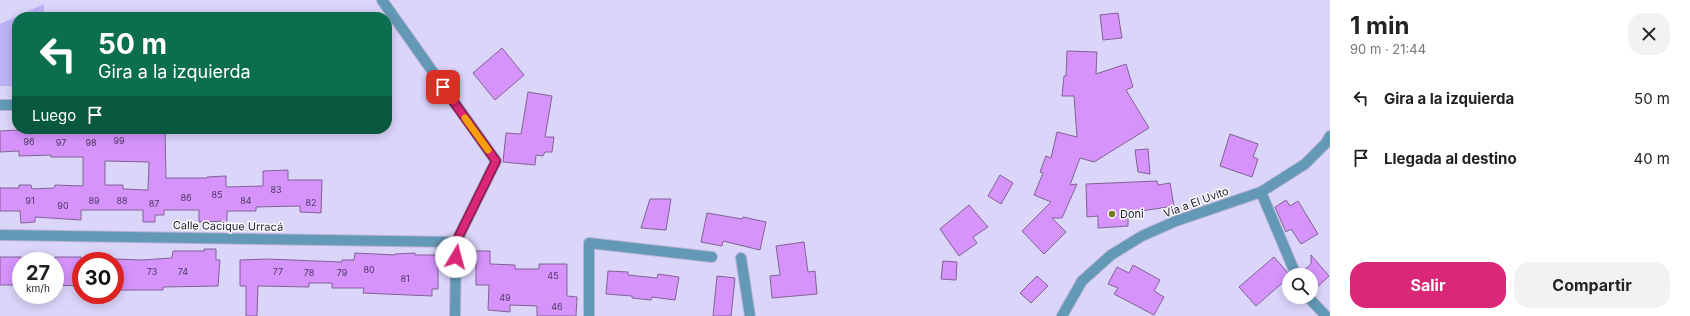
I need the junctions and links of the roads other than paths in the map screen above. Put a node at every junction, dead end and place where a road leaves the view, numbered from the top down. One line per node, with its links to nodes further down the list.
1 (382, 0): 2 (street)
2 (390, 12)
3 (392, 14): 9 (street)
4 (0, 105): 5 (street)
5 (12, 105)
6 (1330, 136): 7 (street, Vía a El Uvito)
7 (1261, 192): 12 (street); 17 (street, Vía a El Uvito)
8 (0, 235): 9 (street, Calle Cacique Urracá)
9 (456, 242): 14 (street)
10 (712, 257): 15 (street)
11 (741, 258): 16 (street)
12 (1293, 268)
13 (1315, 304): 18 (street)
14 (455, 316)
15 (590, 316)
16 (750, 316)
17 (1062, 316)
18 (1326, 316)

